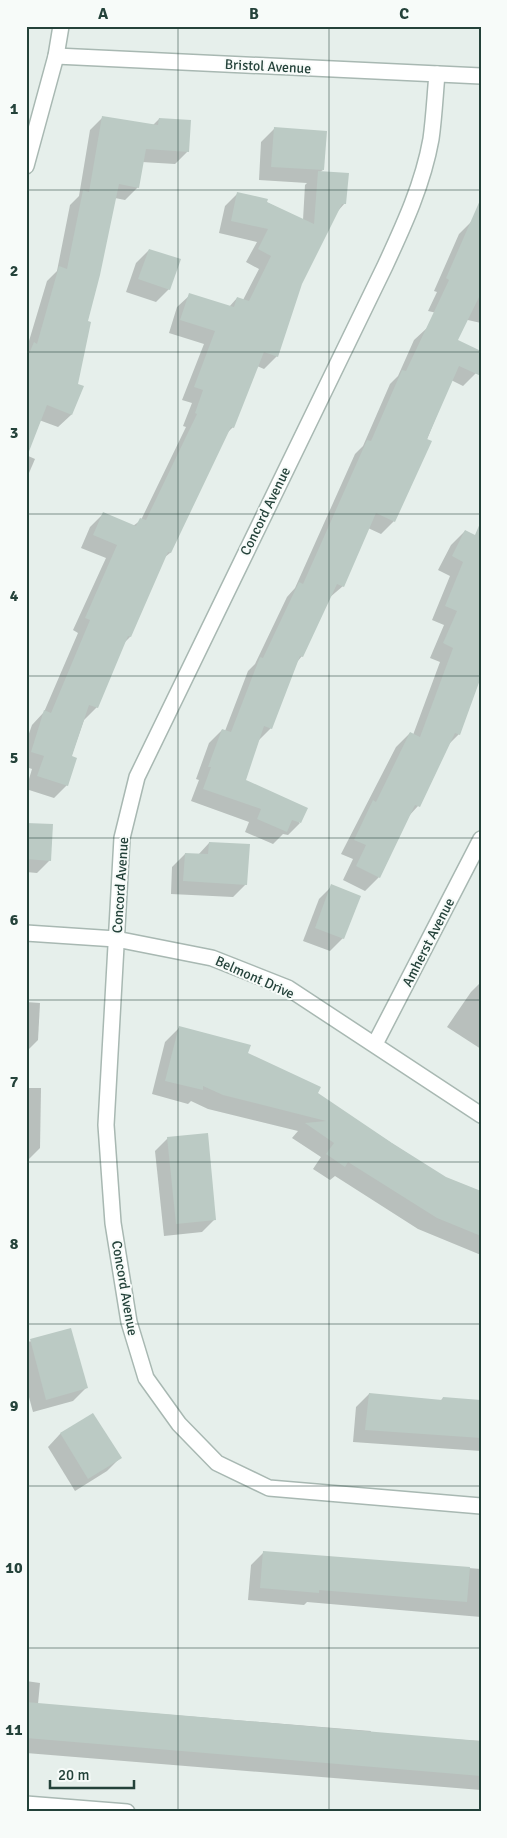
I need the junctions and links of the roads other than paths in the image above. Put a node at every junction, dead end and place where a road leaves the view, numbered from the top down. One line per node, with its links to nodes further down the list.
1 (60, 26): 2 (street)
2 (56, 56): 3 (street, Bristol Avenue); 5 (street)
3 (437, 74): 4 (street, Bristol Avenue); 8 (street, Concord Avenue)
4 (481, 76)
5 (26, 166)
6 (481, 839): 9 (street, Amherst Avenue)
7 (26, 933): 8 (street, Belmont Drive)
8 (116, 939): 9 (street, Belmont Drive); 11 (street, Concord Avenue)
9 (375, 1044): 10 (street, Belmont Drive)
10 (481, 1115)
11 (481, 1506)
12 (26, 1804): 13 (street)
13 (127, 1812)

